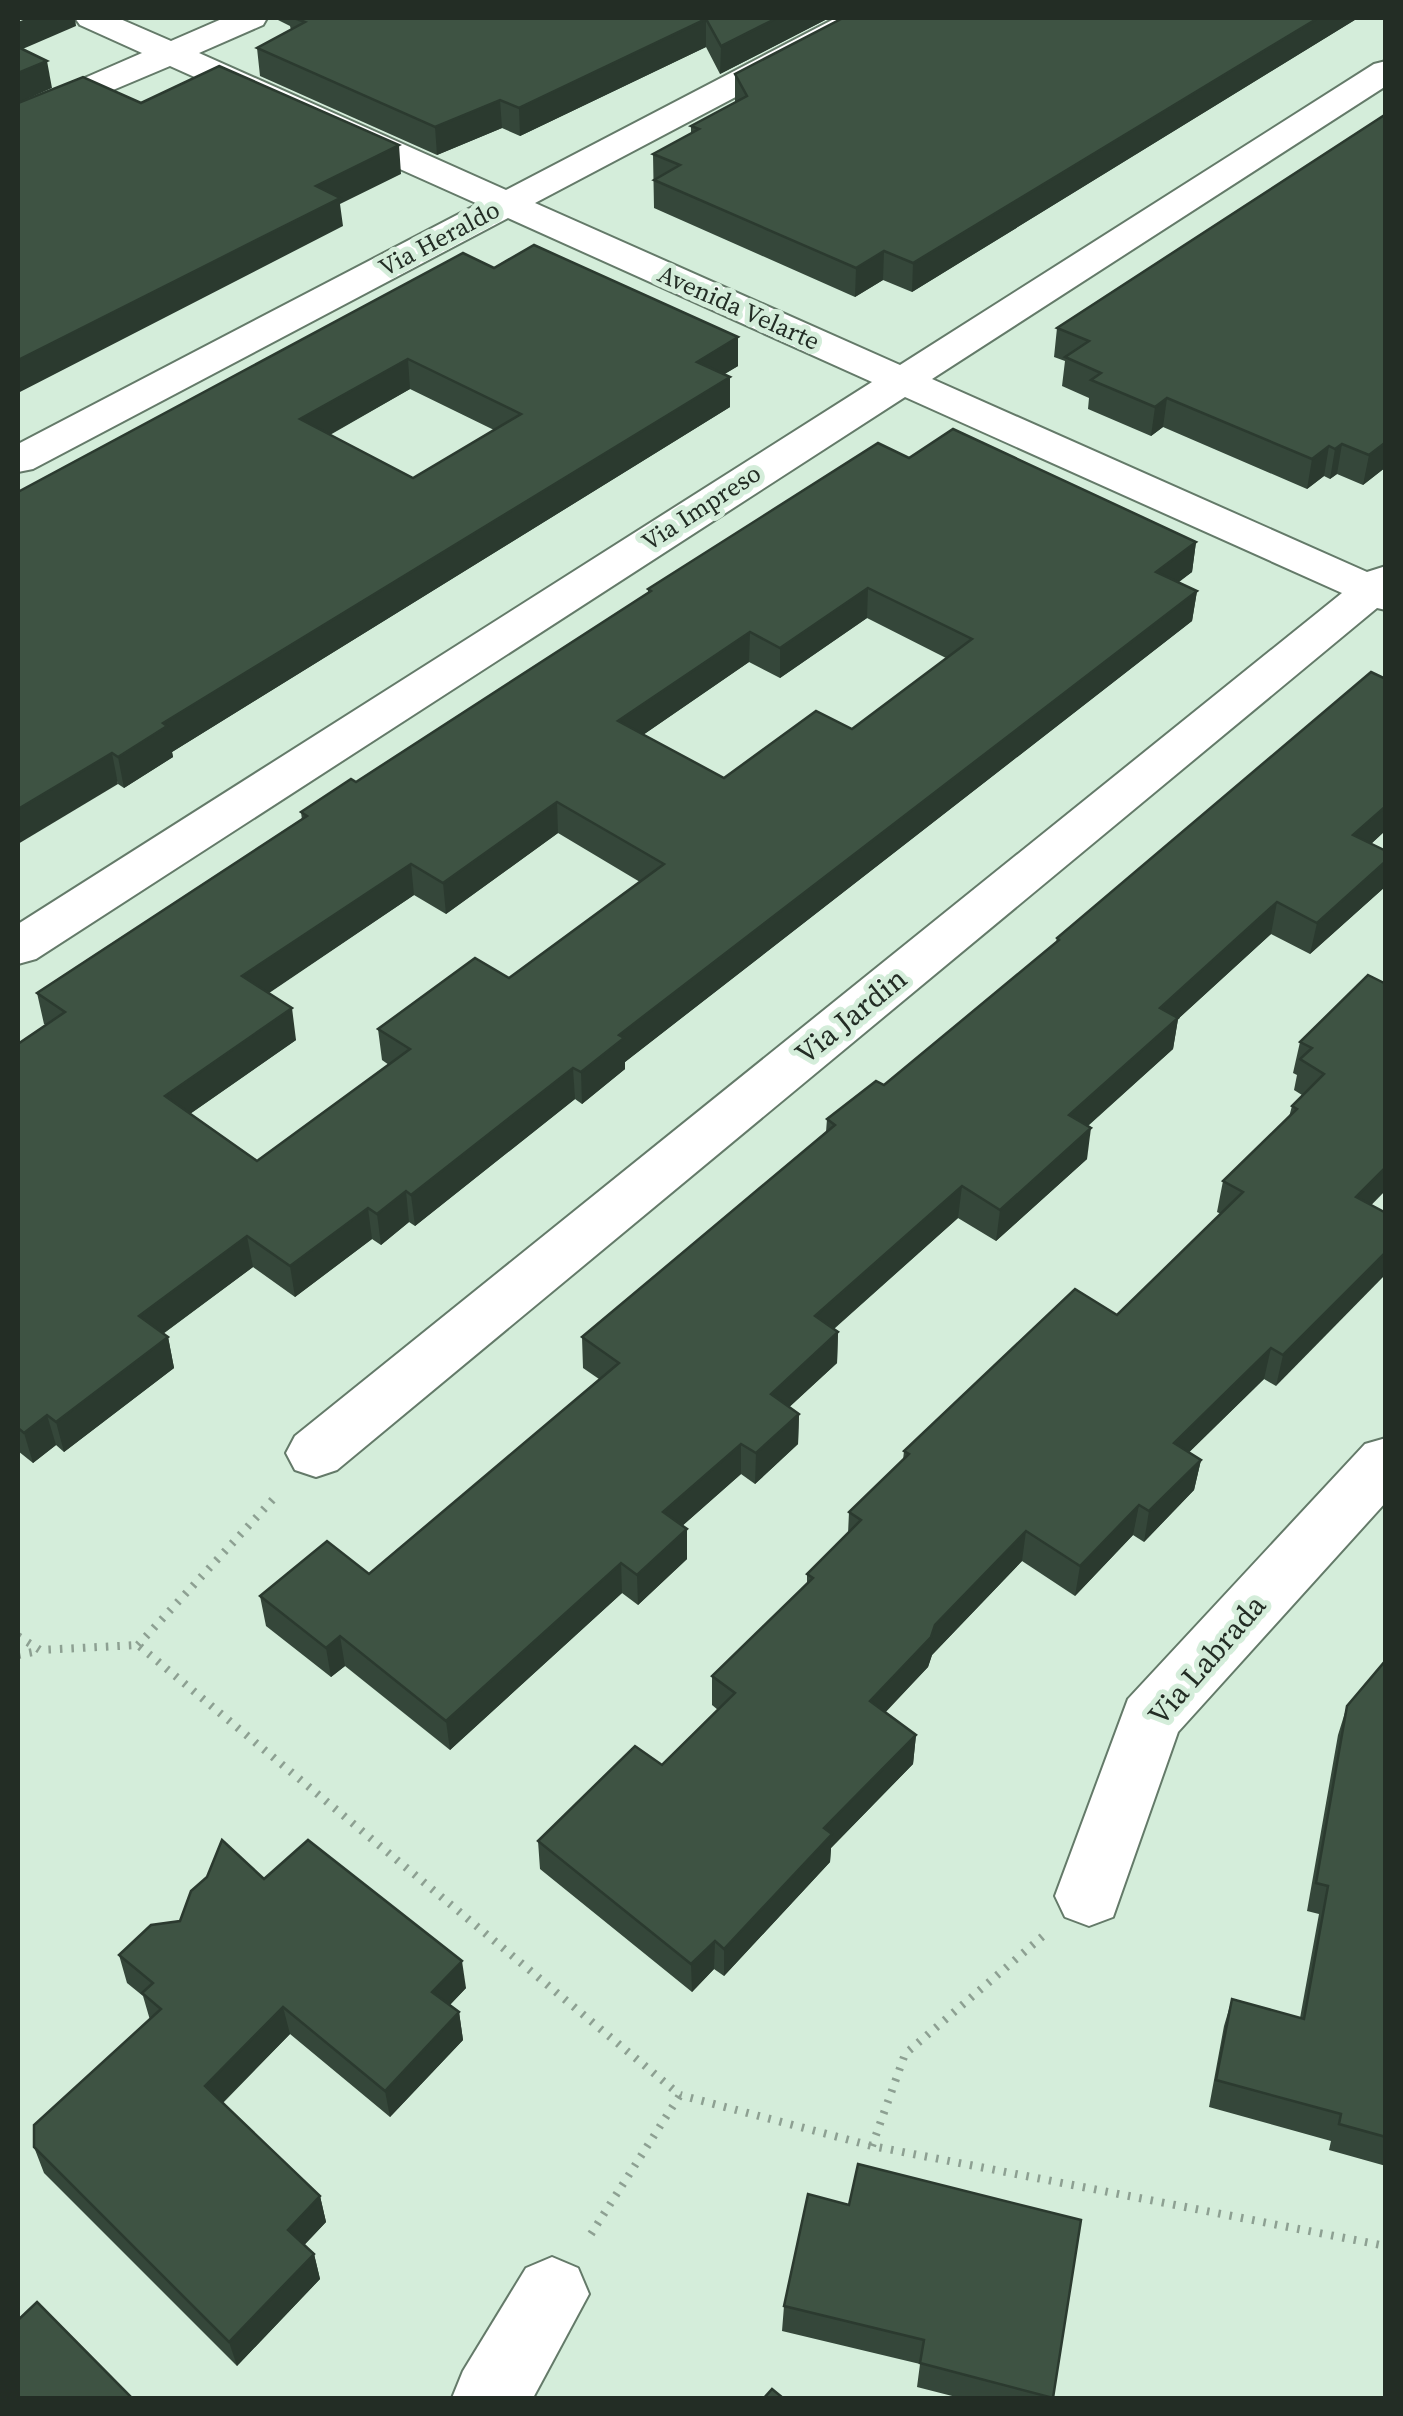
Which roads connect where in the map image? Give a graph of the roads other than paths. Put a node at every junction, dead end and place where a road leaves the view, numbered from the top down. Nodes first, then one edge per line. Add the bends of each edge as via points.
1 (92, 18) edge
2 (251, 18) edge
3 (860, 18) edge
4 (172, 53) junction
5 (1386, 71) edge
6 (18, 120) edge
7 (507, 202) junction
8 (900, 379) junction
9 (18, 460) edge
10 (1381, 589) edge
11 (18, 947) edge
12 (316, 1453) road end
13 (1386, 1461) edge
14 (1089, 1896) road end
15 (552, 2294) road end
16 (490, 2398) edge

1 - 4 street, Avenida Velarte
2 - 4 street
3 - 7 street, Via Heraldo
4 - 6 street
4 - 7 street, Avenida Velarte
5 - 8 street, Via Impreso
7 - 8 street, Avenida Velarte
7 - 9 street, Via Heraldo
8 - 10 street, Avenida Velarte
8 - 11 street, Via Impreso
10 - 12 street, Via Jardin
13 - 14 street, Via Labrada via 1151,1718
15 - 16 street

